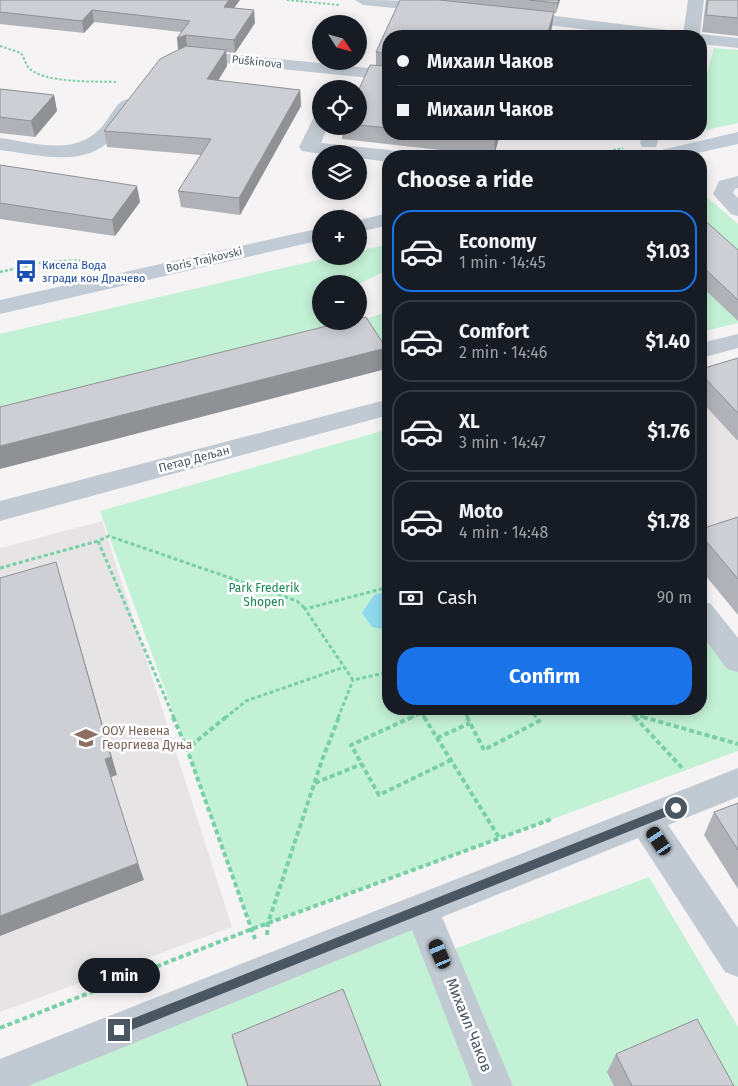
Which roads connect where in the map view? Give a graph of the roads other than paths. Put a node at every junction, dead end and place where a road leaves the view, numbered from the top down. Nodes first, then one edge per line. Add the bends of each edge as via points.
1 (363, 0) edge
2 (696, 0) edge
3 (449, 9) edge
4 (496, 14) edge
5 (623, 30) edge
6 (693, 30) edge
7 (707, 40) edge
8 (738, 43) edge
9 (173, 58) edge
10 (346, 71) junction
11 (382, 74) edge
12 (342, 80) edge
13 (143, 84) edge
14 (315, 135) edge
15 (738, 138) edge
16 (0, 144) edge
17 (653, 144) edge
18 (382, 155) edge
19 (738, 182) edge
20 (738, 210) edge
21 (382, 221) edge
22 (367, 224) edge
23 (312, 236) edge
24 (0, 307) edge
25 (738, 341) edge
26 (707, 349) edge
27 (382, 409) edge
28 (0, 511) edge
29 (707, 620) edge
30 (738, 660) edge
31 (738, 782) edge
32 (646, 821) junction
33 (422, 908) junction
34 (738, 959) edge
35 (0, 1078) edge
36 (494, 1086) edge

1 - 3 street
2 - 6 street
4 - 5 street
7 - 8 street
9 - 10 street, Puškinova via 187,55
10 - 11 street, Puškinova
10 - 12 street
13 - 16 street via 99,141 87,148 72,152
14 - 18 street via 309,147
15 - 17 street
19 - 20 street via 726,185 723,194
21 - 22 street
23 - 24 street, Boris Trajkovski
25 - 26 street
27 - 28 street, Петар Дељан
29 - 30 street
31 - 32 street
32 - 33 street
32 - 34 street
33 - 35 street
33 - 36 street, Михаил Чаков

